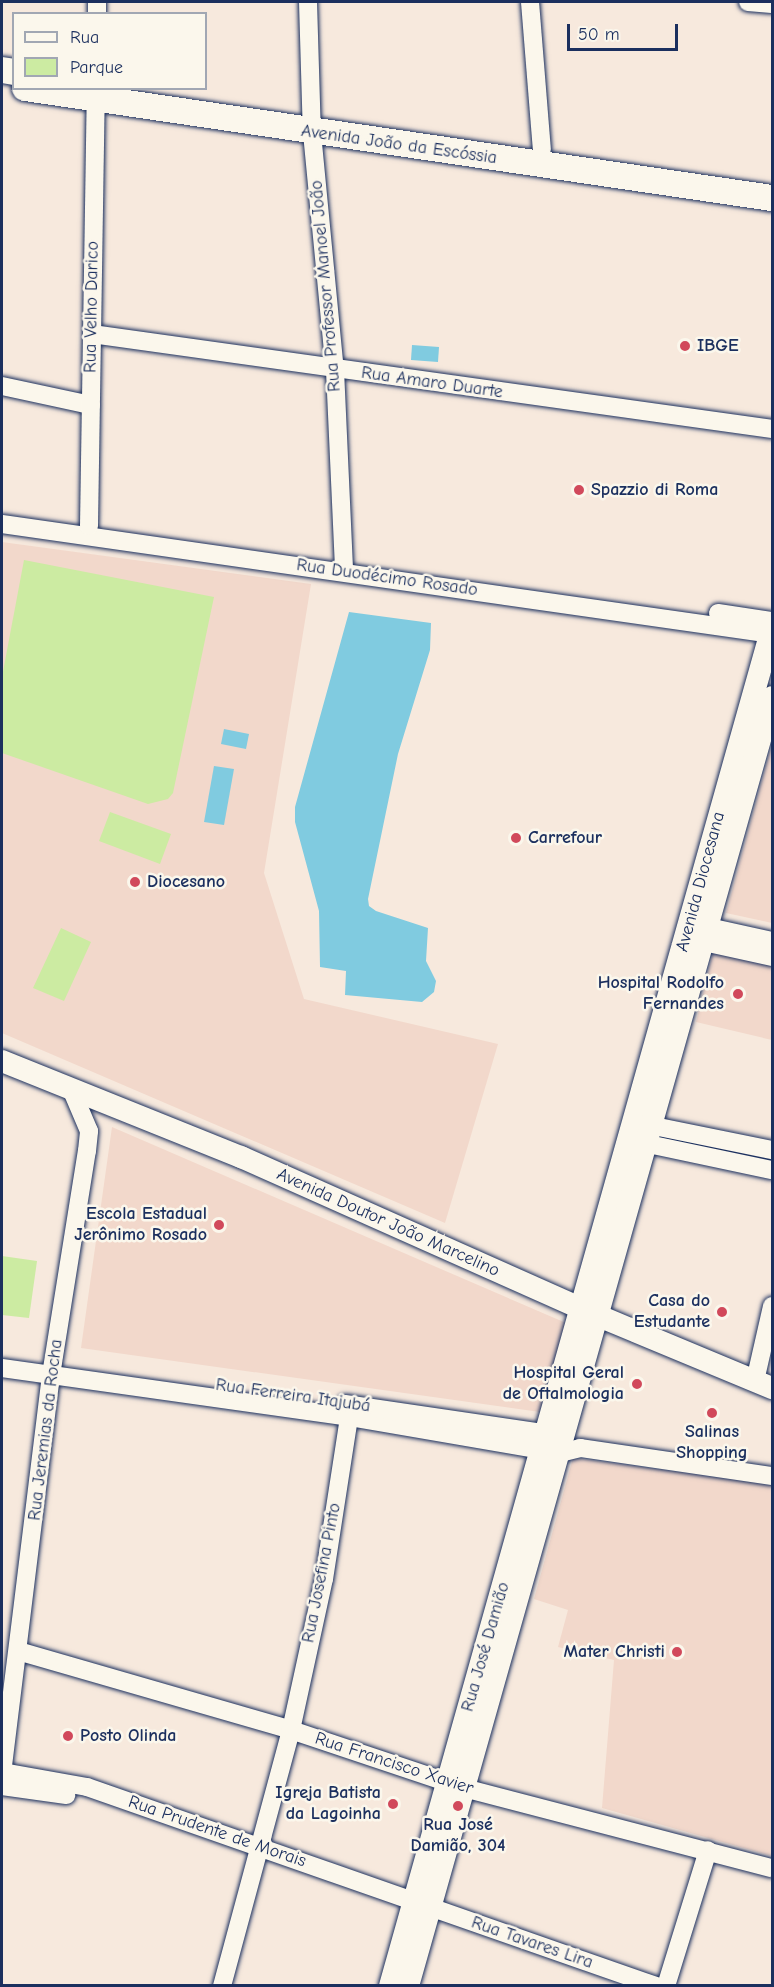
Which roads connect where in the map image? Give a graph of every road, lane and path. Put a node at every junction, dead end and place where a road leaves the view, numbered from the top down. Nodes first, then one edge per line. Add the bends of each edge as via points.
1 (308, 2) edge
2 (530, 2) edge
3 (748, 2) edge
4 (772, 4) edge
5 (49, 90) edge
6 (141, 90) edge
7 (96, 94) edge
8 (312, 125) junction
9 (542, 150) junction
10 (772, 180) edge
11 (772, 198) edge
12 (92, 334) junction
13 (335, 370) junction
14 (2, 386) edge
15 (91, 405) junction
16 (772, 429) edge
17 (2, 514) edge
18 (2, 524) edge
19 (89, 526) junction
20 (344, 566) junction
21 (772, 629) edge
22 (772, 697) edge
23 (697, 933) junction
24 (772, 941) edge
25 (772, 957) edge
26 (2, 1061) edge
27 (72, 1091) junction
28 (641, 1133) junction
29 (772, 1150) edge
30 (772, 1170) edge
31 (772, 1306) edge
32 (590, 1312) junction
33 (2, 1357) edge
34 (2, 1368) edge
35 (52, 1369) junction
36 (764, 1385) edge
37 (349, 1417) junction
38 (559, 1444) junction
39 (772, 1476) edge
40 (18, 1651) junction
41 (291, 1730) junction
42 (2, 1773) edge
43 (455, 1785) junction
44 (2, 1786) edge
45 (708, 1850) junction
46 (255, 1851) junction
47 (772, 1868) edge
48 (424, 1908) junction
49 (222, 1986) edge
50 (390, 1986) edge
51 (408, 1986) edge
52 (656, 1986) edge
53 (666, 1986) edge

1 - 8 street, Rua Professor Manoel João
2 - 9 street
3 - 4 street
5 - 7 main road, Avenida João da Escóssia
6 - 8 main road, Avenida João da Escóssia
7 - 8 main road, Avenida João da Escóssia
7 - 12 street, Rua Velho Darico
8 - 9 main road, Avenida João da Escóssia
8 - 11 main road, Avenida João da Escóssia
8 - 13 street, Rua Professor Manoel João
9 - 10 main road, Avenida João da Escóssia
12 - 13 street, Rua Amaro Duarte
12 - 15 street, Rua Velho Darico
13 - 16 street, Rua Amaro Duarte
13 - 20 street, Rua Professor Manoel João
14 - 15 street
15 - 19 street, Rua Velho Darico
17 - 19 street, Rua Duodécimo Rosado
18 - 20 street, Rua Duodécimo Rosado
19 - 20 street, Rua Duodécimo Rosado
20 - 21 street, Rua Duodécimo Rosado
21 - 23 street, Avenida Diocesana
22 - 23 street, Avenida Diocesana
23 - 24 street
23 - 25 street
23 - 28 street, Avenida Diocesana
26 - 27 street, Avenida Doutor João Marcelino
27 - 32 street, Avenida Doutor João Marcelino via 241,1157
27 - 35 street, Rua Jeremias da Rocha via 89,1131
28 - 29 street
28 - 30 street
28 - 32 street, Avenida Diocesana
31 - 36 street
32 - 36 street, Avenida Doutor João Marcelino
32 - 38 street, Rua José Damião
33 - 35 street, Rua Ferreira Itajubá
34 - 35 street, Rua Ferreira Itajubá
35 - 37 street, Rua Ferreira Itajubá
35 - 38 street, Rua Ferreira Itajubá
35 - 40 street, Rua Jeremias da Rocha
37 - 38 street, Rua Ferreira Itajubá
37 - 41 street, Rua Josefina Pinto via 324,1579
38 - 39 street, Rua Ferreira Itajubá
38 - 43 street, Rua José Damião
40 - 41 street, Rua Francisco Xavier
40 - 42 street, Rua Jeremias da Rocha
41 - 43 street, Rua Francisco Xavier
41 - 46 street, Rua Josefina Pinto
42 - 46 street, Rua Prudente de Morais via 87,1787
43 - 45 street, Rua Francisco Xavier
43 - 48 street, Rua José Damião
44 - 46 street, Rua Prudente de Morais via 83,1799
45 - 47 street, Rua Francisco Xavier
45 - 53 street
46 - 48 street, Rua Prudente de Morais
46 - 49 street, Rua Josefina Pinto
48 - 50 street, Rua José Damião
48 - 51 street, Rua José Damião
48 - 52 street, Rua Tavares Lira

